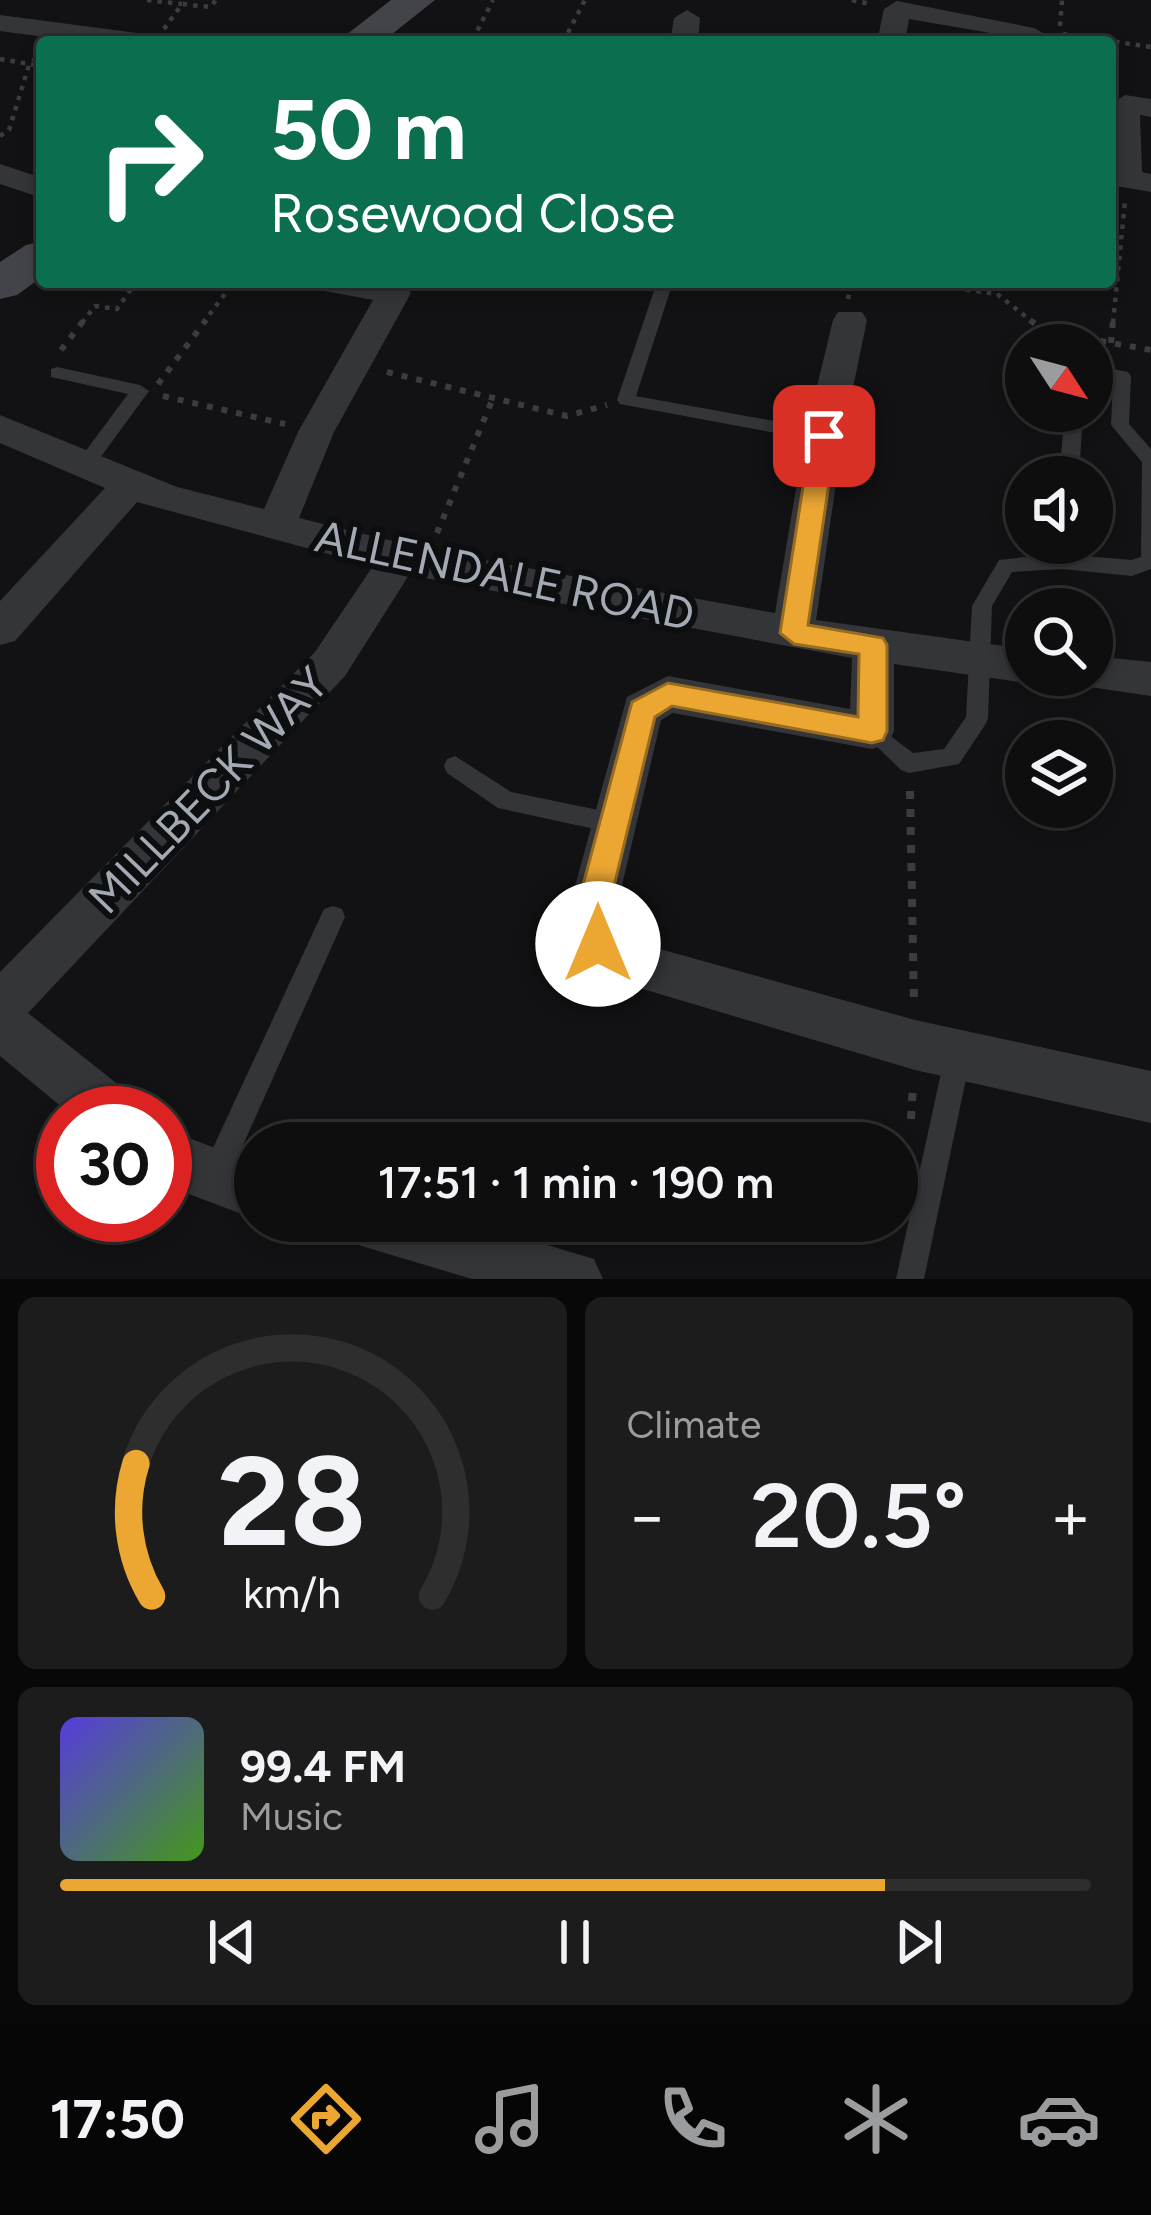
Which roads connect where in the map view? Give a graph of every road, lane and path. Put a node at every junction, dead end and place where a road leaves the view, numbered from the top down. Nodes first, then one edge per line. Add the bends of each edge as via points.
1 (147, 0) edge
2 (215, 0) edge
3 (416, 0) edge
4 (494, 0) edge
5 (585, 0) edge
6 (182, 4) junction
7 (0, 23) edge
8 (1046, 35) joint
9 (99, 36) edge
10 (158, 36) edge
11 (365, 36) edge
12 (475, 36) edge
13 (566, 36) edge
14 (892, 36) edge
15 (1055, 36) edge
16 (1116, 43) edge
17 (1151, 47) edge
18 (36, 58) edge
19 (0, 59) edge
20 (29, 65) junction
21 (36, 66) edge
22 (1151, 108) edge
23 (0, 136) edge
24 (0, 173) edge
25 (1139, 181) edge
26 (36, 187) edge
27 (36, 259) edge
28 (0, 284) edge
29 (132, 288) edge
30 (230, 288) edge
31 (363, 288) edge
32 (663, 288) edge
33 (956, 288) edge
34 (997, 288) edge
35 (997, 294) junction
36 (850, 320) dead end
37 (1034, 324) edge
38 (1113, 331) edge
39 (1113, 343) edge
40 (1151, 350) edge
41 (354, 364) junction
42 (57, 374) joint
43 (1113, 374) edge
44 (140, 391) junction
45 (493, 398) junction
46 (626, 400) junction
47 (0, 428) edge
48 (316, 431) junction
49 (824, 436) junction
50 (85, 464) junction
51 (131, 484) junction
52 (276, 527) junction
53 (412, 561) junction
54 (1010, 564) edge
55 (1113, 564) edge
56 (0, 629) edge
57 (794, 633) junction
58 (873, 645) junction
59 (980, 662) junction
60 (1005, 664) edge
61 (1113, 675) edge
62 (1151, 680) edge
63 (872, 731) junction
64 (455, 766) dead end
65 (614, 823) junction
66 (333, 917) dead end
67 (0, 1007) edge
68 (0, 1023) edge
69 (958, 1054) junction
70 (78, 1086) edge
71 (1151, 1097) edge
72 (211, 1175) edge
73 (441, 1242) edge
74 (574, 1279) edge
75 (910, 1279) edge

1 - 6 path
2 - 6 path via 210,7
3 - 11 street
4 - 12 path
5 - 13 path
6 - 10 path
7 - 9 street
8 - 14 street via 897,9
8 - 15 path
16 - 17 path
18 - 20 path
19 - 20 path
20 - 21 path
20 - 23 path via 9,130
22 - 25 street via 1125,104
24 - 26 street
25 - 38 path
27 - 28 street
29 - 42 path via 117,309 95,306 46,369
30 - 44 path via 165,382
31 - 41 street via 394,293
32 - 46 lane
33 - 35 path
34 - 35 path
35 - 37 path
36 - 49 street
39 - 40 path
41 - 45 path
41 - 48 street
42 - 44 lane
43 - 55 lane via 1122,376 1120,425 1150,461 1150,560 1132,568
44 - 48 path
44 - 50 lane
45 - 46 path via 567,416
45 - 53 path
46 - 49 lane
47 - 50 street, ALLENDALE ROAD
48 - 52 street
49 - 57 street
50 - 51 street, ALLENDALE ROAD
51 - 52 street, ALLENDALE ROAD
51 - 56 street
52 - 53 street, ALLENDALE ROAD
53 - 57 street, ALLENDALE ROAD
53 - 67 street, MILLBECK WAY via 330,664
54 - 59 lane via 982,606
57 - 58 street, ALLENDALE ROAD
58 - 59 street, ALLENDALE ROAD
58 - 63 street
59 - 60 street, ALLENDALE ROAD
59 - 63 lane via 977,719 951,757 909,763
61 - 62 street
63 - 65 street via 668,694 642,710
64 - 65 lane via 506,801
65 - 69 street via 591,915 598,944 617,960
66 - 72 lane
68 - 70 street
69 - 71 street
69 - 75 lane
73 - 74 street

